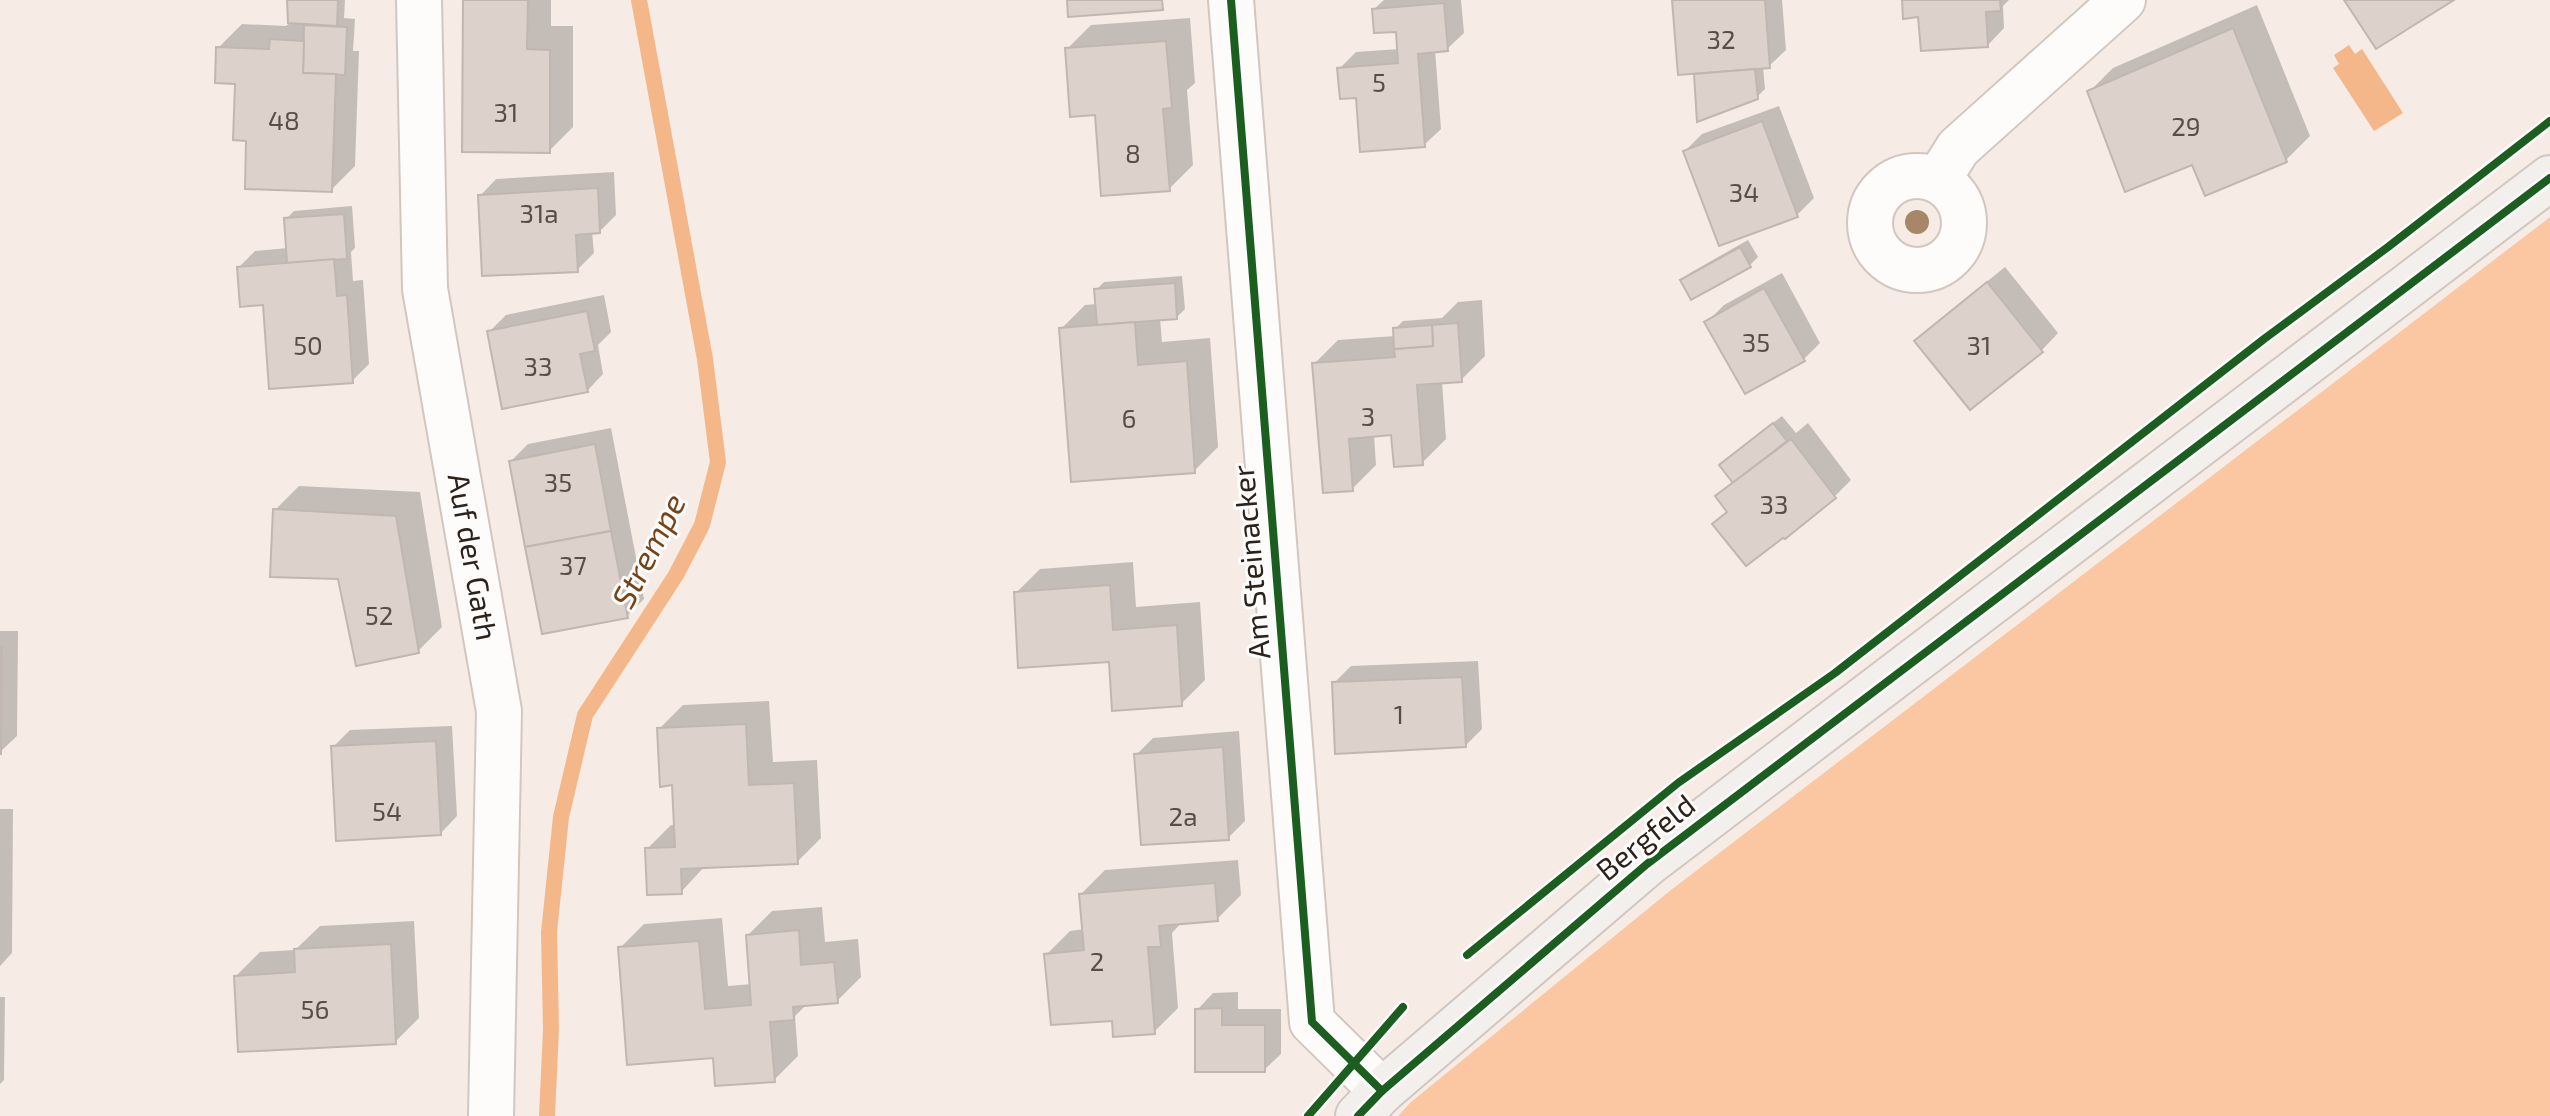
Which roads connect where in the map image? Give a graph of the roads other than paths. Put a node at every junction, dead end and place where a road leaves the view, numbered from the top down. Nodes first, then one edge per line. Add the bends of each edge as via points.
1 (419, 0) edge
2 (1231, 0) edge
3 (2123, 0) edge
4 (2550, 178) edge
5 (1938, 180) dead end
6 (1370, 1103) edge
7 (491, 1116) edge

1 - 7 street, Auf der Gath via 425,289 499,711
2 - 6 street, Am Steinacker via 1312,1022
3 - 5 street via 1958,148
4 - 6 street, Bergfeld via 1647,864

